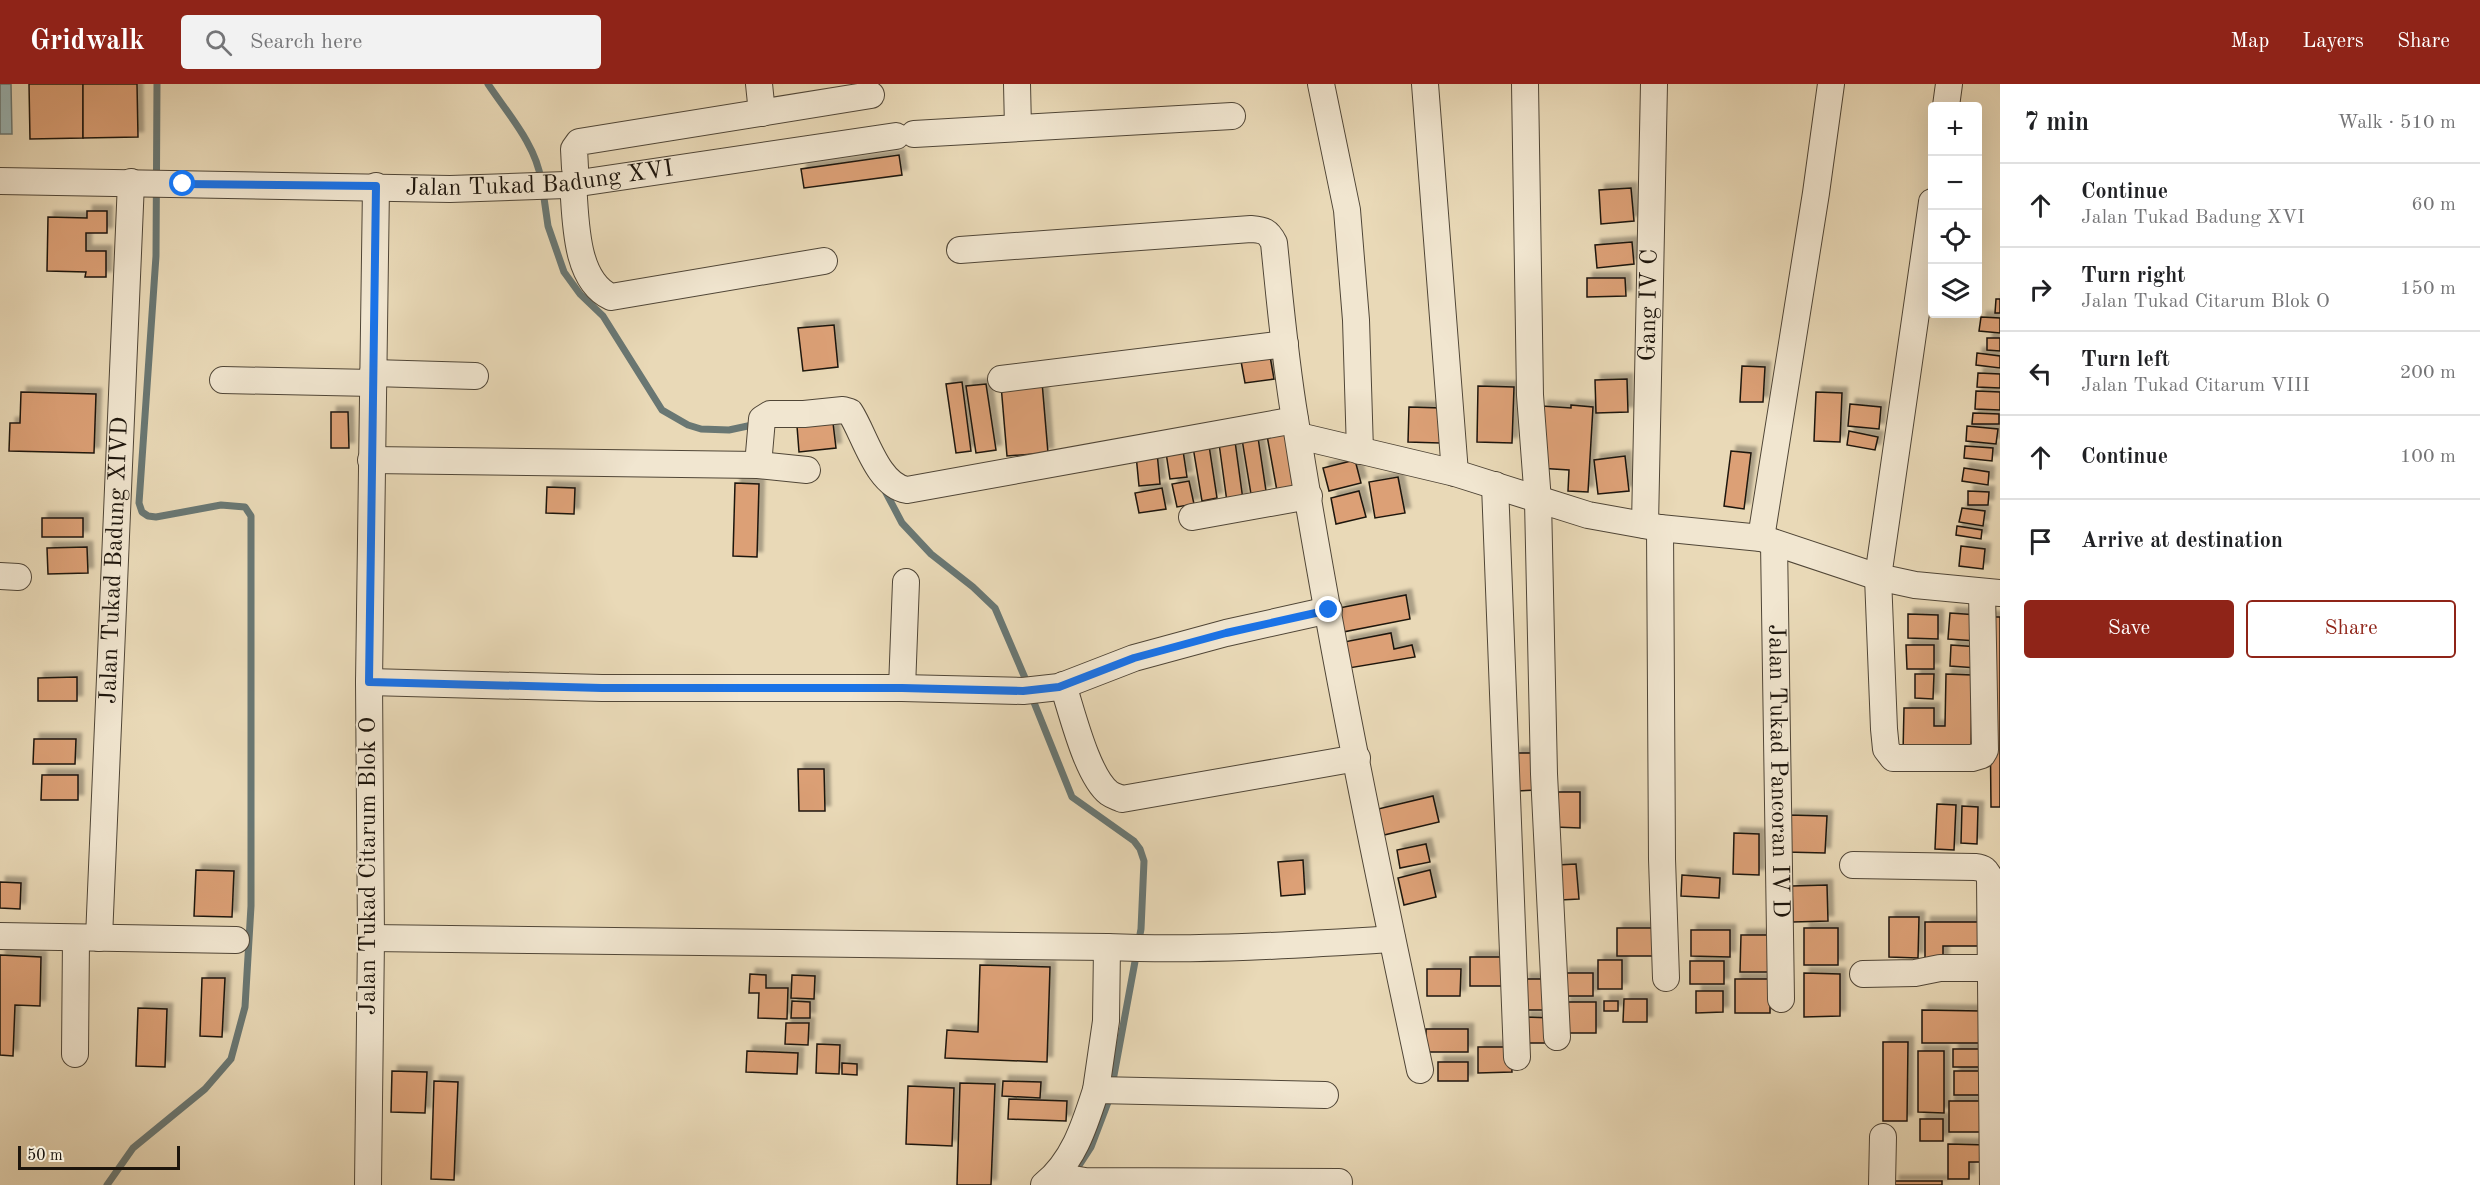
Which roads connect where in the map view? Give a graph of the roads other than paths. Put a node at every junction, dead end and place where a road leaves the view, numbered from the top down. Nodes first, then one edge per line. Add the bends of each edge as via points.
1 (759, 84) edge
2 (1017, 84) edge
3 (1321, 84) edge
4 (1425, 84) edge
5 (1525, 84) edge
6 (1654, 84) edge
7 (1831, 84) edge
8 (1949, 84) edge
9 (871, 95) dead end
10 (1947, 102) edge
11 (762, 113) junction
12 (1232, 116) dead end
13 (1018, 128) junction
14 (571, 179) junction
15 (0, 181) edge
16 (138, 183) junction
17 (376, 186) junction
18 (1931, 210) edge
19 (960, 250) dead end
20 (825, 261) dead end
21 (1285, 344) junction
22 (475, 376) dead end
23 (373, 378) junction
24 (1001, 379) dead end
25 (223, 380) dead end
26 (1297, 428) junction
27 (1360, 451) junction
28 (759, 455) junction
29 (371, 460) junction
30 (807, 470) dead end
31 (1455, 473) junction
32 (1495, 485) junction
33 (1309, 496) junction
34 (1538, 501) junction
35 (1192, 517) dead end
36 (1653, 527) junction
37 (1767, 541) junction
38 (1878, 577) junction
39 (906, 582) dead end
40 (1991, 593) edge
41 (1329, 610) junction
42 (369, 682) junction
43 (1061, 686) junction
44 (902, 688) junction
45 (1357, 758) junction
46 (1854, 865) dead end
47 (0, 936) edge
48 (87, 938) junction
49 (371, 938) junction
50 (1392, 939) junction
51 (236, 940) dead end
52 (1114, 947) junction
53 (1991, 968) junction
54 (1863, 974) dead end
55 (1666, 978) dead end
56 (1781, 999) dead end
57 (1557, 1037) dead end
58 (75, 1054) dead end
59 (1517, 1057) dead end
60 (1420, 1070) dead end
61 (1099, 1090) junction
62 (1325, 1095) dead end
63 (1883, 1137) dead end
64 (1052, 1180) edge
65 (1339, 1182) dead end
66 (368, 1185) edge
67 (1882, 1185) edge
68 (1993, 1185) edge

1 - 11 street
2 - 13 street
3 - 27 street via 1347,210 1356,320
4 - 31 street
5 - 34 street via 1530,394
6 - 36 street, Gang IV C
7 - 37 street, Jalan Tukad Pancoran IV D
8 - 10 street
9 - 11 street
11 - 14 street via 579,142 574,149
12 - 13 street, Jalan Tukad Badung XVI
13 - 14 street, Jalan Tukad Badung XVI via 905,135
14 - 17 street, Jalan Tukad Badung XVI via 450,189
14 - 20 street via 579,247 592,279 611,297
15 - 16 street, Jalan Tukad Badung XVI
16 - 17 street, Jalan Tukad Badung XVI
16 - 48 street, Jalan Tukad Badung XIVD
17 - 23 street, Jalan Tukad Citarum Blok O
18 - 38 street
19 - 21 street via 1264,230 1274,243
21 - 24 street
21 - 26 street
22 - 23 street
23 - 25 street
23 - 29 street, Jalan Tukad Citarum Blok O
26 - 27 street
26 - 28 street via 907,490 894,486 878,467 850,412 843,410 770,414 762,419
26 - 33 street
27 - 31 street
28 - 29 street
28 - 30 street
29 - 42 street, Jalan Tukad Citarum Blok O
31 - 32 street
32 - 34 street
32 - 59 street
33 - 35 street
33 - 41 street
34 - 36 street
34 - 57 street via 1544,774
36 - 37 street
36 - 55 street, Gang IV C
37 - 38 street
37 - 56 street, Jalan Tukad Pancoran IV D
38 - 40 street
38 - 40 street via 1884,729 1886,749 1893,758 1972,758 1985,750
39 - 44 street
41 - 43 street via 1134,658
41 - 45 street
42 - 44 street via 602,688
42 - 49 street, Jalan Tukad Citarum Blok O
43 - 44 street via 1023,691
43 - 45 street via 1097,778 1109,793 1122,799
45 - 50 street
46 - 53 street via 1984,868 1990,878
47 - 48 street
48 - 51 street
48 - 58 street, Jalan Tukad Badung XIVD
49 - 52 street
49 - 66 street, Jalan Tukad Citarum Blok O
50 - 52 street via 1269,947
50 - 60 street
52 - 61 street
53 - 54 street
53 - 68 street
61 - 62 street
61 - 64 street via 1076,1145
63 - 67 street
64 - 65 street

